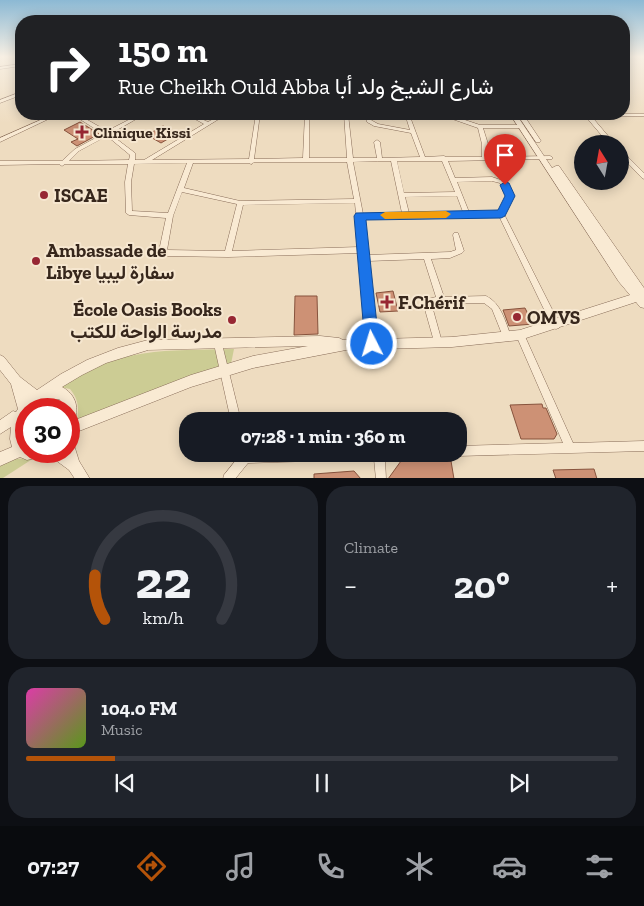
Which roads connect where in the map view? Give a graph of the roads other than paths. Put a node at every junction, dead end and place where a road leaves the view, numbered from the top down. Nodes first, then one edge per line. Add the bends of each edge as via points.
1 (15, 96) edge
2 (0, 102) edge
3 (630, 115) edge
4 (644, 115) edge
5 (44, 120) edge
6 (84, 120) edge
7 (131, 120) edge
8 (200, 120) edge
9 (215, 120) edge
10 (257, 120) edge
11 (307, 120) edge
12 (347, 120) edge
13 (370, 120) edge
14 (409, 120) edge
15 (460, 120) edge
16 (517, 120) edge
17 (524, 120) edge
18 (590, 120) edge
19 (208, 124) junction
20 (521, 126) junction
21 (480, 127) junction
22 (413, 132) junction
23 (106, 133) junction
24 (604, 135) edge
25 (0, 140) edge
26 (376, 142) dead end
27 (444, 158) junction
28 (485, 158) junction
29 (546, 158) junction
30 (423, 159) junction
31 (380, 160) junction
32 (394, 160) junction
33 (306, 161) junction
34 (350, 161) junction
35 (629, 161) edge
36 (144, 162) junction
37 (251, 162) junction
38 (0, 163) edge
39 (132, 163) junction
40 (190, 163) junction
41 (62, 164) junction
42 (644, 177) edge
43 (453, 180) junction
44 (180, 189) junction
45 (459, 194) junction
46 (402, 195) junction
47 (358, 201) junction
48 (240, 203) junction
49 (468, 214) junction
50 (501, 214) junction
51 (406, 215) junction
52 (170, 216) junction
53 (360, 216) junction
54 (456, 235) dead end
55 (228, 254) junction
56 (364, 254) junction
57 (427, 256) junction
58 (642, 297) edge
59 (441, 300) junction
60 (556, 325) junction
61 (520, 335) junction
62 (507, 336) junction
63 (438, 342) junction
64 (218, 344) junction
65 (372, 344) junction
66 (346, 345) junction
67 (0, 361) edge
68 (224, 370) junction
69 (16, 381) junction
70 (38, 396) junction
71 (18, 398) edge
72 (35, 398) edge
73 (66, 398) edge
74 (234, 412) edge
75 (15, 415) edge
76 (15, 418) edge
77 (80, 425) edge
78 (0, 428) edge
79 (644, 446) edge
80 (570, 448) junction
81 (15, 452) edge
82 (15, 452) edge
83 (467, 452) edge
84 (0, 459) edge
85 (240, 462) edge
86 (379, 462) edge
87 (71, 463) edge
88 (74, 465) joint
89 (83, 478) edge
90 (228, 478) edge
91 (381, 478) edge

1 - 2 street
3 - 4 street
5 - 25 street
6 - 23 street
7 - 23 street
8 - 19 street
9 - 19 street
10 - 37 street
11 - 33 street
12 - 34 street
13 - 22 street via 372,124
14 - 22 street
15 - 21 street
16 - 20 street
17 - 29 street
18 - 24 street
19 - 36 street
20 - 21 street
20 - 29 street
21 - 28 street
22 - 30 street
23 - 39 street via 133,154
23 - 41 street via 77,150
26 - 31 street
27 - 28 street
27 - 30 street
27 - 43 street
28 - 29 street
29 - 58 street via 622,279
30 - 32 street
31 - 32 street
31 - 34 street
32 - 46 street
33 - 34 street
33 - 37 street
34 - 47 street
35 - 42 street
36 - 39 street
36 - 40 street
37 - 40 street
38 - 41 street
39 - 41 street
39 - 52 street via 128,182 129,212
40 - 44 street
43 - 45 street
43 - 50 street via 492,179 502,182 510,196
44 - 48 street
44 - 52 street
45 - 46 street
45 - 49 street
46 - 51 street
47 - 48 street
47 - 53 street
48 - 55 street
49 - 50 street
49 - 51 street
50 - 60 street
51 - 53 street
52 - 55 street via 164,252
53 - 56 street
54 - 57 street via 460,251
55 - 56 street
56 - 57 street
56 - 65 street
57 - 59 street
58 - 60 street
59 - 62 street via 486,299 495,307
59 - 63 street via 431,301 428,306
60 - 61 street
61 - 62 street
61 - 80 street
62 - 63 street
63 - 65 street
64 - 66 street via 320,341
64 - 68 street
64 - 70 street via 148,345 113,354 79,369
65 - 66 street
66 - 68 street
67 - 69 street
68 - 74 street
68 - 77 street
69 - 70 street
69 - 71 street
70 - 72 street
70 - 73 street via 56,392
75 - 78 street
76 - 81 street via 9,428 8,440
79 - 80 street
80 - 83 street
82 - 84 street
85 - 90 street
86 - 91 street
87 - 88 street
88 - 89 street

